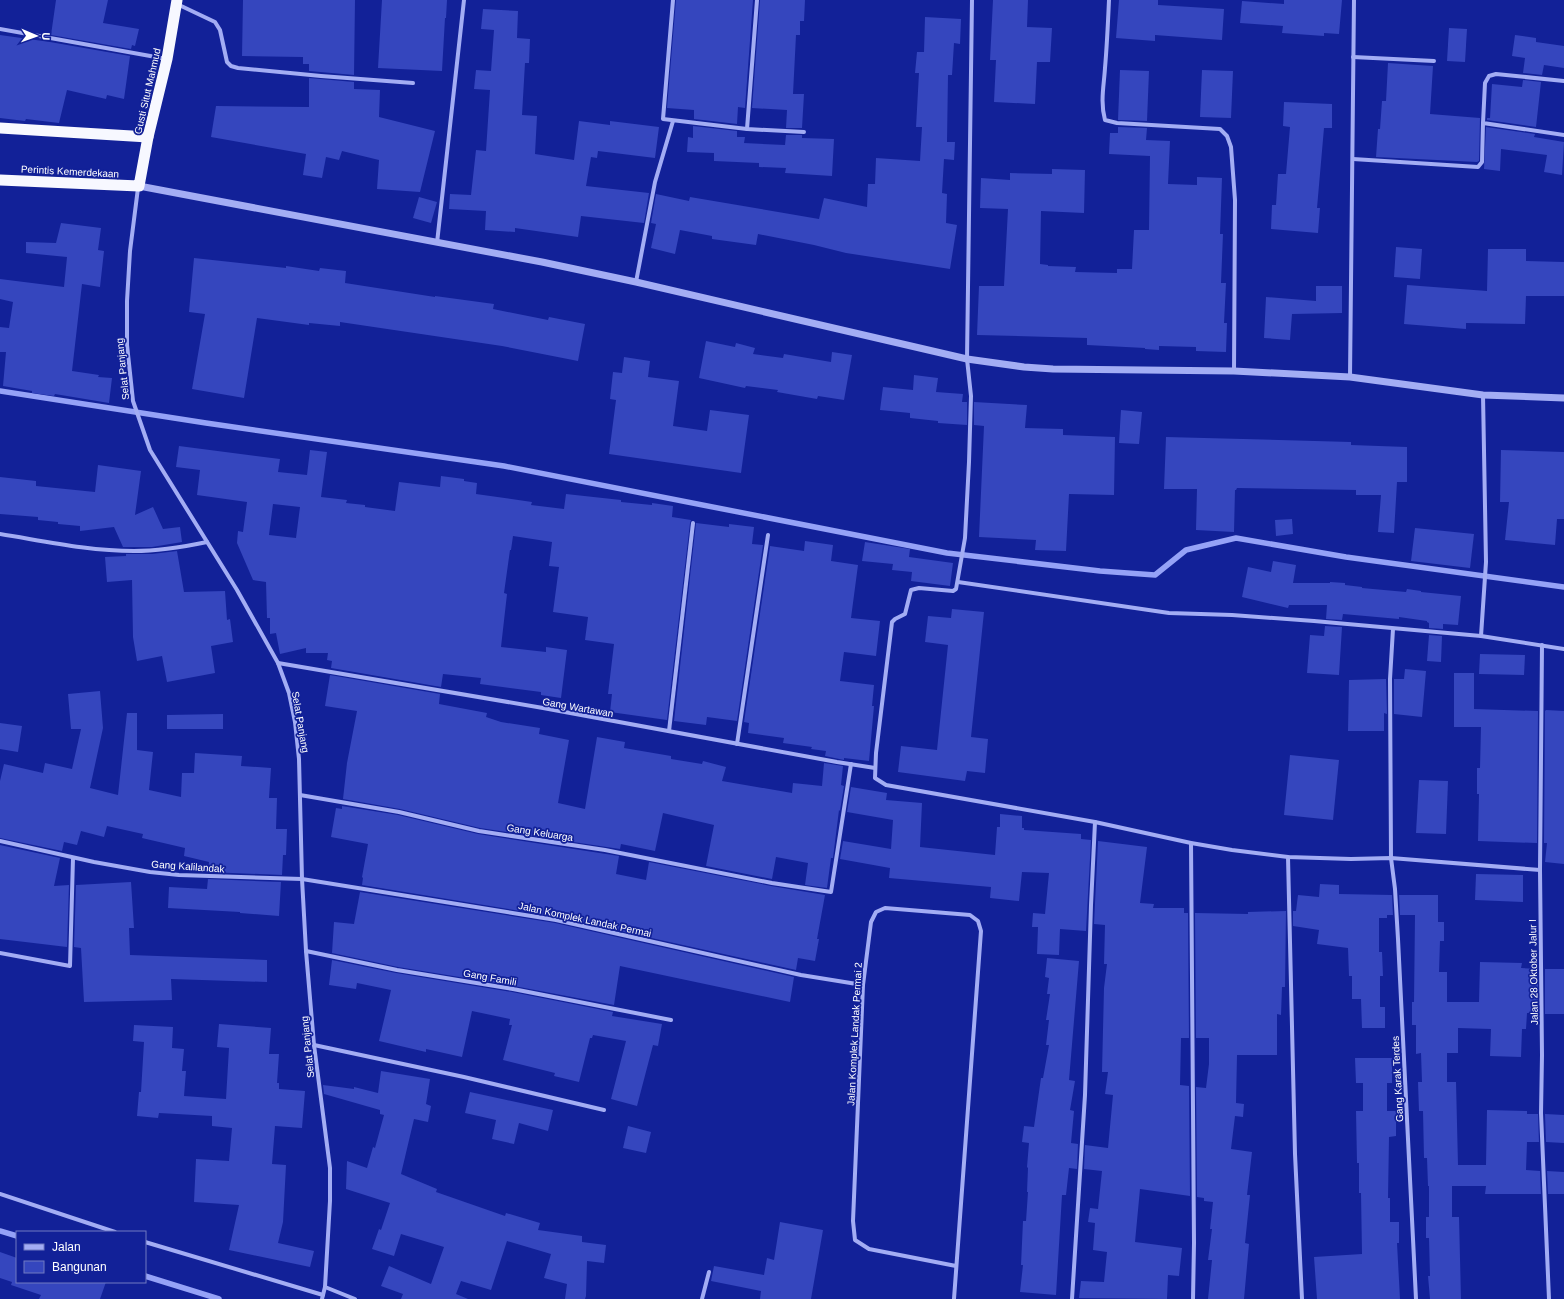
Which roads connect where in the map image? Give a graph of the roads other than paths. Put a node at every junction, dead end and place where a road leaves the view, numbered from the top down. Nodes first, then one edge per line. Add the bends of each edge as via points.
1 (464, 0) edge
2 (673, 0) edge
3 (757, 0) edge
4 (972, 0) edge
5 (1109, 0) edge
6 (1354, 0) edge
7 (177, 2) edge
8 (0, 29) edge
9 (1353, 57) junction
10 (167, 59) junction
11 (1434, 61) dead end
12 (1564, 81) edge
13 (413, 83) dead end
14 (673, 121) junction
15 (1483, 123) junction
16 (0, 128) edge
17 (747, 129) junction
18 (804, 132) dead end
19 (1564, 136) edge
20 (148, 137) junction
21 (1353, 159) junction
22 (0, 180) edge
23 (138, 186) junction
24 (437, 243) junction
25 (636, 282) junction
26 (967, 359) junction
27 (1234, 371) junction
28 (1350, 377) junction
29 (1483, 395) junction
30 (1564, 398) edge
31 (693, 523) dead end
32 (0, 534) edge
33 (768, 535) dead end
34 (207, 542) junction
35 (958, 582) junction
36 (1393, 628) junction
37 (1481, 636) junction
38 (1542, 645) junction
39 (1564, 649) edge
40 (278, 663) junction
41 (669, 731) junction
42 (737, 744) junction
43 (851, 764) junction
44 (875, 768) junction
45 (300, 795) junction
46 (1095, 822) junction
47 (0, 841) edge
48 (1191, 844) junction
49 (1288, 857) junction
50 (73, 858) junction
51 (1391, 858) junction
52 (1540, 870) junction
53 (302, 879) junction
54 (306, 952) junction
55 (0, 953) edge
56 (863, 985) junction
57 (670, 1020) dead end
58 (314, 1045) junction
59 (604, 1110) dead end
60 (0, 1194) edge
61 (112, 1231) edge
62 (146, 1242) edge
63 (956, 1266) junction
64 (708, 1272) dead end
65 (325, 1287) junction
66 (322, 1297) edge
67 (354, 1299) edge
68 (702, 1299) edge
69 (954, 1299) edge
70 (1072, 1299) edge
71 (1193, 1299) edge
72 (1302, 1299) edge
73 (1416, 1299) edge
74 (1549, 1299) edge

1 - 24 street
2 - 14 street via 663,119
3 - 17 street
4 - 26 street
5 - 27 street via 1102,99 1106,120 1117,123 1220,129 1227,136 1231,147 1235,200
6 - 9 street
7 - 10 highway, Gusti Situt Mahmud
7 - 13 street via 215,22 220,30 227,62 231,66
8 - 10 street
9 - 11 street
9 - 21 street
10 - 20 highway, Gusti Situt Mahmud
12 - 15 street via 1496,74 1489,76 1485,83
14 - 17 street
14 - 25 street via 655,182
15 - 19 street
15 - 21 street via 1482,162 1478,167
16 - 20 highway
17 - 18 street
20 - 23 highway, Gusti Situt Mahmud
21 - 28 street
22 - 23 highway, Perintis Kemerdekaan
23 - 24 street
23 - 34 street, Selat Panjang via 127,301 127,345 133,402 150,450
24 - 25 street
25 - 26 street
26 - 27 street via 1053,369
26 - 35 street via 971,396 964,538
27 - 28 street
28 - 29 street
29 - 30 street
29 - 37 street via 1486,562
31 - 41 street
32 - 34 street via 134,551 176,548
33 - 42 street
34 - 40 street, Selat Panjang
35 - 36 street via 1169,613 1247,616
35 - 44 street via 953,591 919,588 911,590 905,614 892,622
36 - 37 street
36 - 51 street, Gang Karak Terdes via 1390,679
37 - 38 street
38 - 39 street
38 - 52 street, Jalan 28 Oktober Jalur I
40 - 41 street, Gang Wartawan
40 - 45 street, Selat Panjang via 289,692 295,722
41 - 42 street, Gang Wartawan
42 - 43 street, Gang Wartawan
43 - 44 street, Gang Wartawan
43 - 45 street, Gang Keluarga via 831,892 605,850 479,831 399,812
44 - 46 street via 875,778 886,785
45 - 53 street, Selat Panjang
46 - 48 street
46 - 70 street via 1085,1095
47 - 50 street, Gang Kalilandak
48 - 49 street
48 - 71 street
49 - 51 street
49 - 72 street via 1295,1154
50 - 53 street, Gang Kalilandak via 179,875
50 - 55 street via 70,966
51 - 52 street
51 - 73 street, Gang Karak Terdes via 1398,931
52 - 74 street, Jalan 28 Oktober Jalur I via 1541,1113
53 - 54 street, Selat Panjang
53 - 56 street, Jalan Komplek Landak Permai via 556,920 800,975
54 - 57 street, Gang Famili
54 - 58 street, Selat Panjang
56 - 63 street, Jalan Komplek Landak Permai 2 via 853,1221 855,1240 869,1249
56 - 63 street, Jalan Komplek Landak Permai 2 via 871,922 876,912 884,908 970,915 978,921 982,931
58 - 59 street
58 - 65 street, Selat Panjang via 330,1168
60 - 61 street
62 - 66 street
63 - 69 street, Jalan Komplek Landak Permai 2
64 - 68 street
65 - 66 street, Selat Panjang
65 - 67 street

